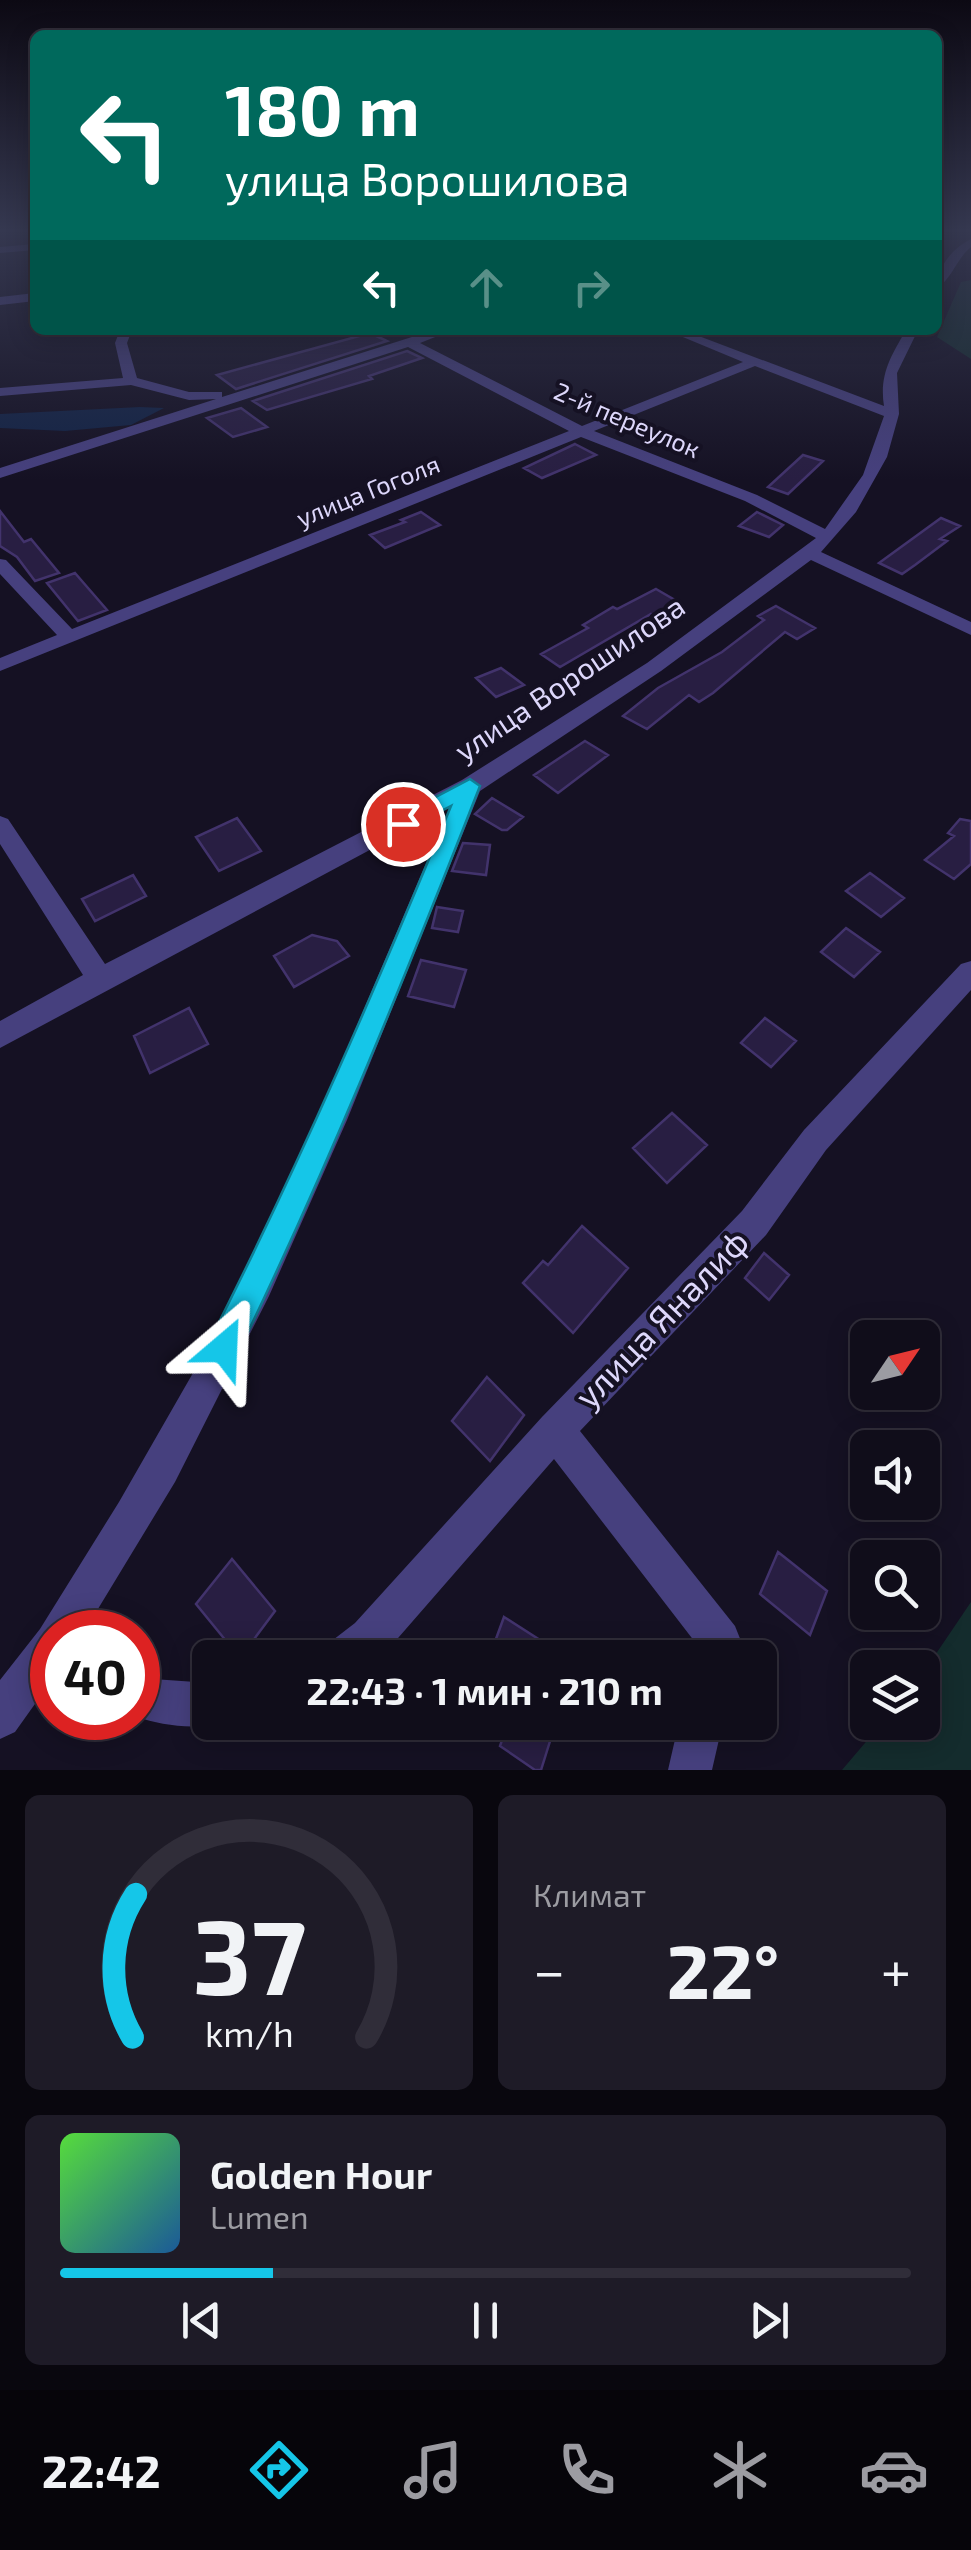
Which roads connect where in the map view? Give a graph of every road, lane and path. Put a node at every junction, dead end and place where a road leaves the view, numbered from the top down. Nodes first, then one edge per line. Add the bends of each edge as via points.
1 (124, 335) edge
2 (432, 335) edge
3 (685, 335) edge
4 (909, 335) edge
5 (410, 342) junction
6 (754, 362) junction
7 (131, 380) junction
8 (0, 392) edge
9 (249, 394) junction
10 (892, 414) junction
11 (580, 432) junction
12 (0, 473) edge
13 (828, 537) junction
14 (810, 552) junction
15 (0, 564) edge
16 (971, 629) edge
17 (69, 637) junction
18 (0, 664) edge
19 (470, 786) junction
20 (0, 825) edge
21 (971, 972) edge
22 (100, 978) junction
23 (0, 1035) edge
24 (555, 1430) junction
25 (75, 1610) edge
26 (367, 1640) edge
27 (719, 1640) edge
28 (30, 1677) edge
29 (160, 1701) edge
30 (192, 1704) edge
31 (0, 1717) edge
32 (697, 1740) edge
33 (690, 1770) edge

1 - 7 street
2 - 5 street
3 - 6 street
4 - 10 street, улица Ворошилова via 888,385
5 - 9 street
5 - 11 street, 2-й переулок
6 - 10 street
6 - 11 street, улица Гоголя
7 - 8 street
7 - 9 street via 189,396
9 - 12 street
10 - 13 street, улица Ворошилова via 866,486
11 - 13 street, 2-й переулок via 751,498
11 - 17 street, улица Гоголя
13 - 14 street, улица Ворошилова
14 - 16 street
14 - 19 street, улица Ворошилова via 654,667
15 - 17 street
17 - 18 street, улица Гоголя
19 - 22 street, улица Ворошилова
19 - 25 street via 288,1217 175,1445
20 - 22 street
21 - 24 street, улица Яналиф via 815,1140 754,1224
22 - 23 street, улица Ворошилова
24 - 26 street, улица Яналиф
24 - 27 street
28 - 31 street
29 - 30 street
32 - 33 street

